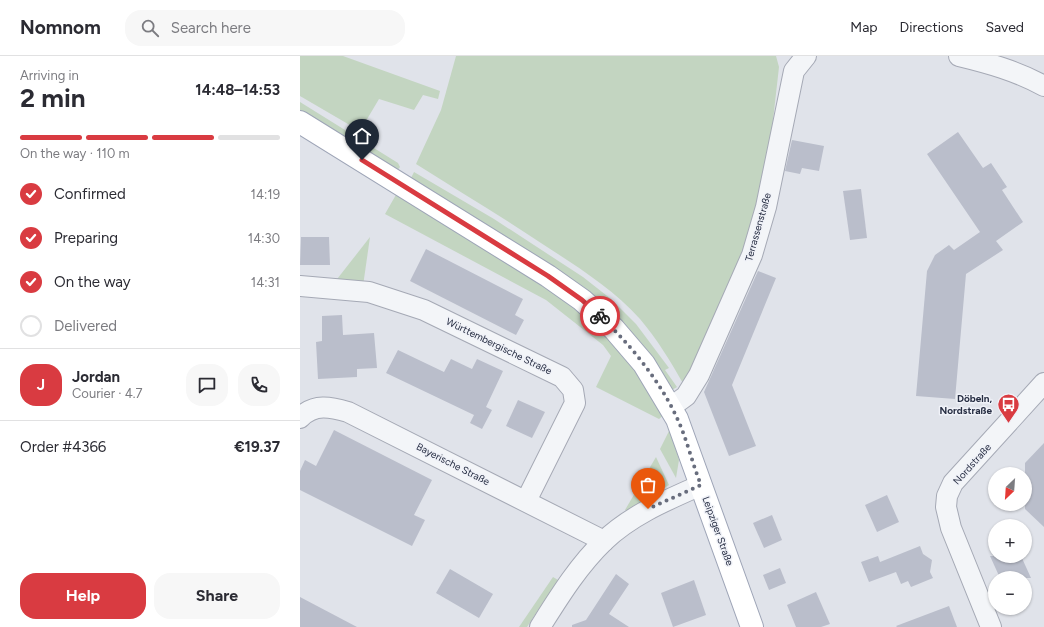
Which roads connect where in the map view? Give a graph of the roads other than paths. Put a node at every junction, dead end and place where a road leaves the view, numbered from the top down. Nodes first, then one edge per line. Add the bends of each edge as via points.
1 (806, 56) edge
2 (959, 56) edge
3 (1044, 86) edge
4 (300, 122) edge
5 (300, 286) edge
6 (1044, 383) edge
7 (670, 407) junction
8 (300, 418) edge
9 (701, 485) junction
10 (526, 501) junction
11 (604, 541) junction
12 (540, 627) edge
13 (752, 627) edge
14 (991, 627) edge

1 - 7 street, Terrassenstraße via 794,71 766,207 752,255 699,375 686,396
2 - 3 street via 993,65
4 - 7 main road, Leipziger Straße via 542,272 582,300 614,329 644,364
5 - 10 street, Württembergische Straße via 369,292 424,310 562,377 573,390 575,403
6 - 14 street, Nordstraße via 953,483 947,496 946,507 951,528
7 - 9 main road, Leipziger Straße via 677,418
8 - 10 street, Bayerische Straße via 306,412 329,406 348,412
9 - 11 street via 648,509
9 - 13 main road, Leipziger Straße
10 - 11 street, Bayerische Straße
11 - 12 street via 565,588

